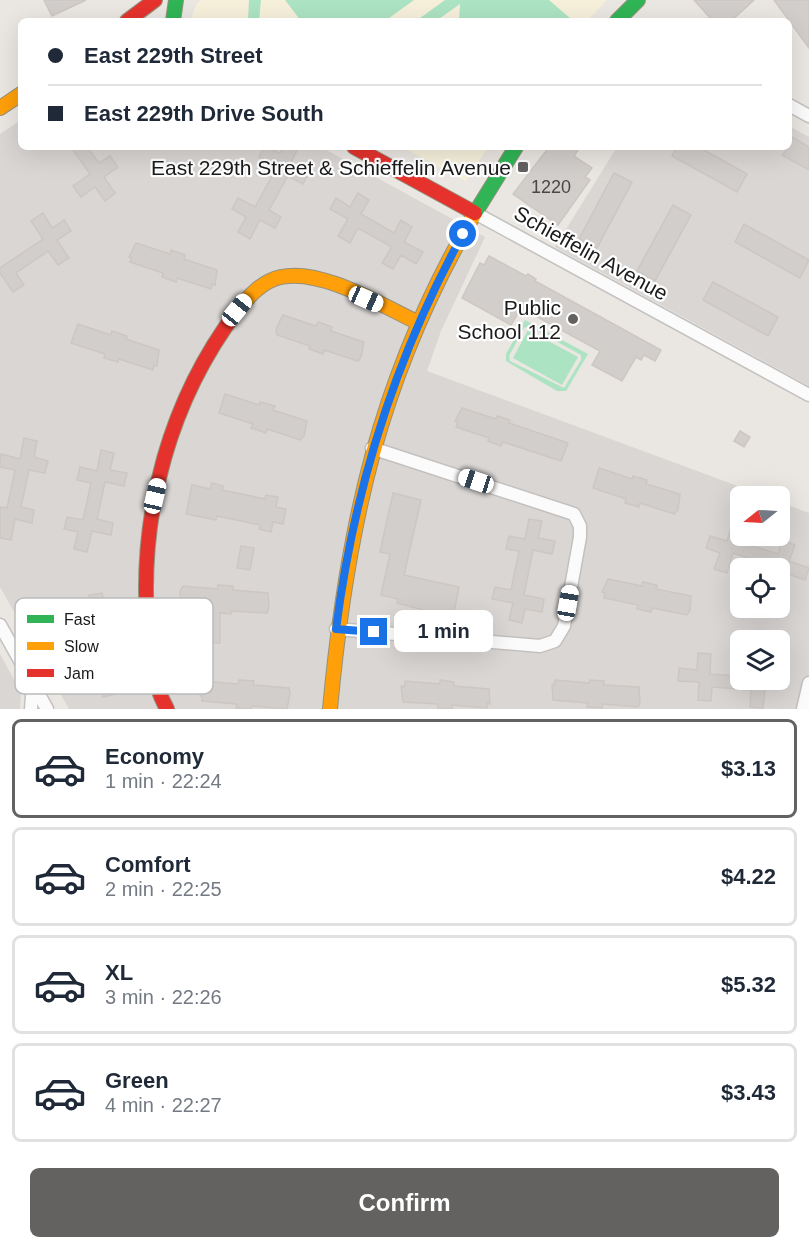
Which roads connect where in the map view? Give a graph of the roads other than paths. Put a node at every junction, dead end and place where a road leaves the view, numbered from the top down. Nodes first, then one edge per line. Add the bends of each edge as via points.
1 (155, 0) edge
2 (176, 0) edge
3 (638, 0) edge
4 (133, 18) edge
5 (173, 18) edge
6 (626, 18) edge
7 (18, 96) edge
8 (792, 107) edge
9 (0, 108) edge
10 (809, 116) edge
11 (360, 150) edge
12 (514, 150) edge
13 (475, 213) junction
14 (417, 322) junction
15 (809, 395) edge
16 (372, 448) junction
17 (146, 598) edge
18 (0, 625) edge
19 (336, 629) junction
20 (15, 652) edge
21 (809, 683) edge
22 (32, 694) edge
23 (39, 694) edge
24 (161, 694) edge
25 (31, 709) edge
26 (47, 709) edge
27 (167, 709) edge
28 (330, 709) edge
29 (803, 709) edge

1 - 4 street
2 - 5 street
3 - 6 street
7 - 9 street
8 - 10 street
11 - 13 street, Schieffelin Avenue
12 - 13 street
13 - 14 street
13 - 15 street, Schieffelin Avenue
14 - 16 street
14 - 17 street via 323,280 295,275 280,277 257,289 227,323 182,404 151,512
16 - 19 street via 351,535
16 - 19 street via 574,514 579,520 580,537 564,626 555,641 540,646
18 - 20 street
19 - 28 street
21 - 29 street
22 - 25 street
23 - 26 street
24 - 27 street

